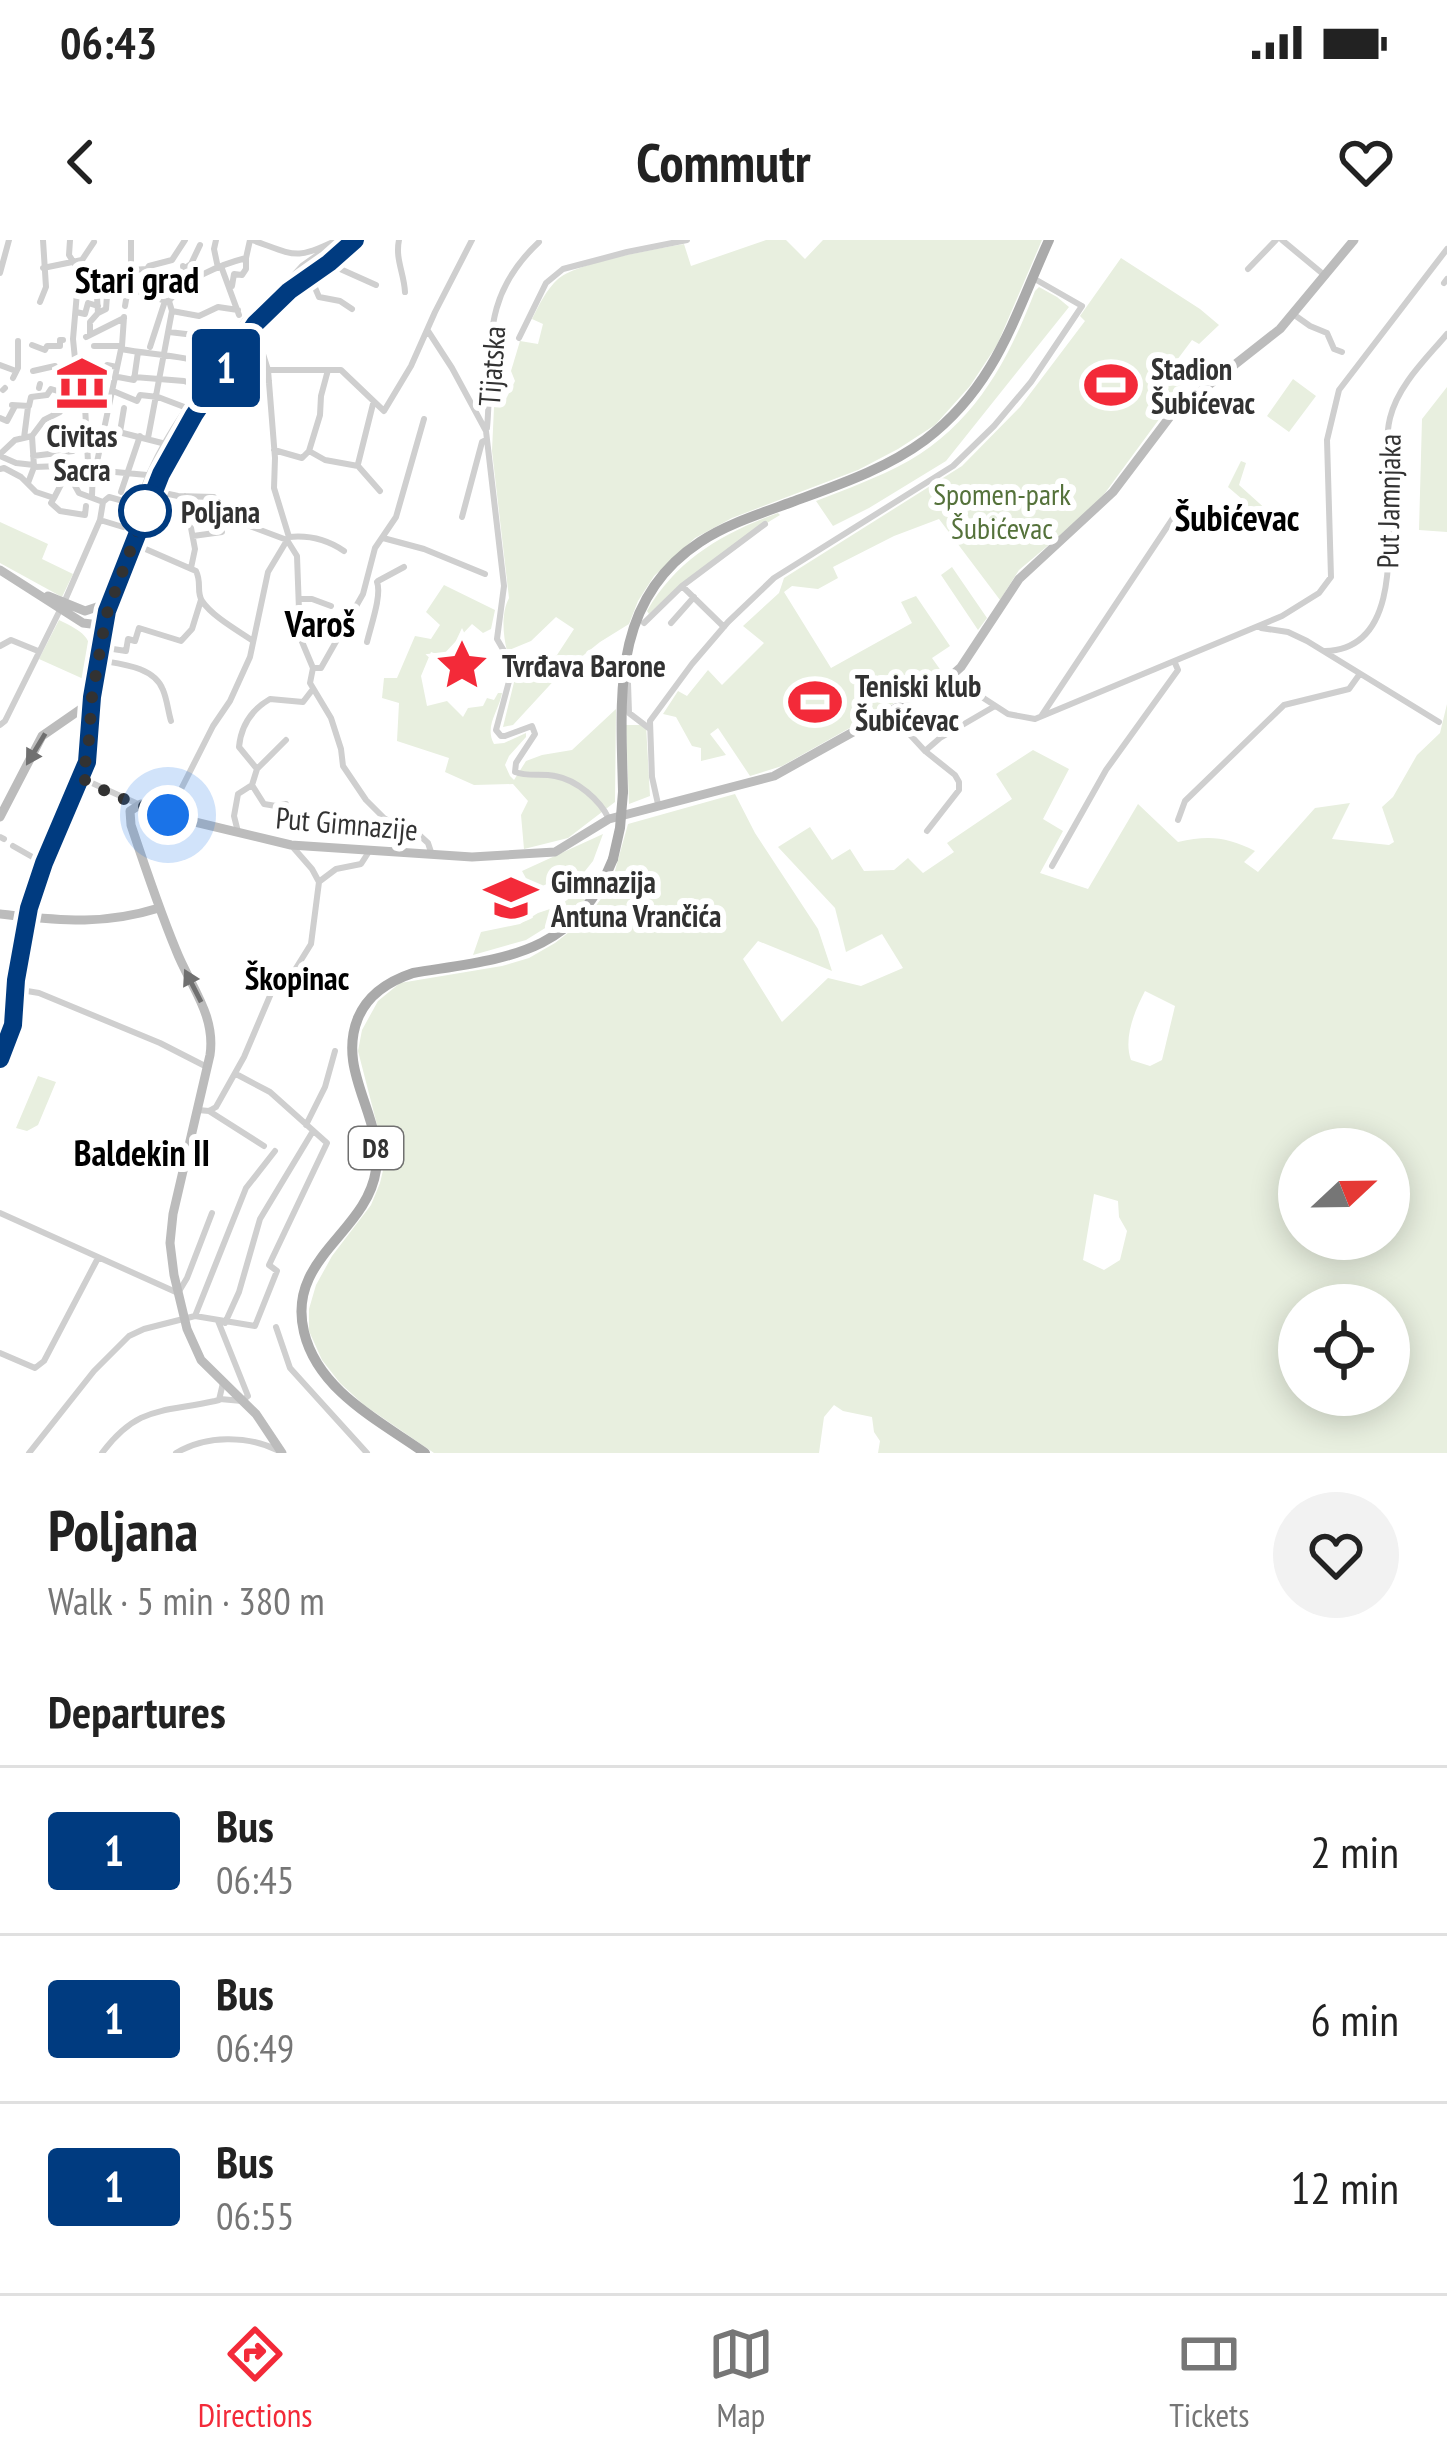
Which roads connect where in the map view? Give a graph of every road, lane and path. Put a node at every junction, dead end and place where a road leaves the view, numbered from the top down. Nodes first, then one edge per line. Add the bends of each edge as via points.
1 (9, 240) edge
2 (43, 240) edge
3 (131, 240) edge
4 (187, 240) edge
5 (251, 240) edge
6 (338, 240) edge
7 (355, 240) edge
8 (399, 240) edge
9 (472, 240) edge
10 (687, 240) edge
11 (1049, 240) edge
12 (1279, 240) edge
13 (1354, 240) edge
14 (67, 242) edge
15 (94, 242) edge
16 (538, 242) edge
17 (215, 244) edge
18 (200, 245) junction
19 (1447, 249) edge
20 (246, 259) junction
21 (172, 260) junction
22 (331, 261) junction
23 (74, 263) junction
24 (185, 266) junction
25 (219, 267) junction
26 (43, 268) junction
27 (1248, 269) dead end
28 (131, 270) junction
29 (0, 273) edge
30 (1323, 274) junction
31 (310, 276) junction
32 (199, 277) junction
33 (1034, 278) junction
34 (96, 281) dead end
35 (108, 282) dead end
36 (376, 285) dead end
37 (126, 288) junction
38 (282, 288) dead end
39 (232, 290) junction
40 (405, 292) dead end
41 (169, 299) junction
42 (40, 302) dead end
43 (98, 309) junction
44 (352, 309) dead end
45 (172, 311) junction
46 (76, 312) junction
47 (125, 312) junction
48 (1293, 314) junction
49 (241, 317) junction
50 (169, 332) junction
51 (428, 332) junction
52 (1447, 334) edge
53 (245, 338) junction
54 (519, 338) dead end
55 (230, 344) junction
56 (94, 346) dead end
57 (69, 347) junction
58 (121, 348) junction
59 (149, 351) junction
60 (138, 352) junction
61 (1342, 352) dead end
62 (165, 357) junction
63 (0, 365) edge
64 (56, 366) dead end
65 (76, 366) junction
66 (220, 366) junction
67 (268, 370) junction
68 (328, 370) junction
69 (117, 372) junction
70 (134, 377) junction
71 (77, 379) junction
72 (161, 379) junction
73 (269, 381) junction
74 (39, 385) junction
75 (202, 387) junction
76 (9, 389) edge
77 (113, 392) junction
78 (68, 396) junction
79 (158, 397) junction
80 (85, 402) junction
81 (373, 404) junction
82 (29, 406) junction
83 (109, 408) junction
84 (124, 408) dead end
85 (187, 408) junction
86 (0, 418) edge
87 (424, 419) dead end
88 (103, 428) junction
89 (120, 432) junction
90 (486, 436) junction
91 (28, 437) junction
92 (144, 437) junction
93 (162, 443) junction
94 (88, 447) junction
95 (74, 449) junction
96 (274, 450) junction
97 (309, 451) junction
98 (0, 454) edge
99 (34, 462) junction
100 (72, 466) junction
101 (358, 466) junction
102 (93, 467) junction
103 (2, 469) edge
104 (128, 472) junction
105 (147, 475) junction
106 (64, 478) junction
107 (28, 483) junction
108 (380, 490) dead end
109 (154, 491) junction
110 (90, 494) junction
111 (119, 496) junction
112 (185, 496) junction
113 (54, 498) junction
114 (103, 502) junction
115 (86, 506) dead end
116 (1179, 509) dead end
117 (462, 517) dead end
118 (100, 518) junction
119 (765, 524) dead end
120 (133, 530) dead end
121 (223, 532) dead end
122 (193, 536) junction
123 (288, 538) junction
124 (383, 538) junction
125 (132, 543) junction
126 (344, 551) dead end
127 (404, 567) dead end
128 (191, 568) junction
129 (0, 569) edge
130 (485, 574) dead end
131 (373, 581) junction
132 (682, 586) junction
133 (32, 589) junction
134 (112, 594) junction
135 (694, 597) junction
136 (66, 598) dead end
137 (300, 599) junction
138 (201, 600) junction
139 (331, 606) dead end
140 (60, 610) junction
141 (82, 610) junction
142 (83, 623) junction
143 (644, 623) dead end
144 (671, 623) dead end
145 (103, 625) junction
146 (724, 627) junction
147 (1258, 627) junction
148 (253, 641) junction
149 (368, 642) dead end
150 (0, 646) edge
151 (38, 651) junction
152 (1324, 651) junction
153 (99, 653) junction
154 (1174, 663) junction
155 (313, 668) junction
156 (628, 674) dead end
157 (1359, 675) junction
158 (950, 677) junction
159 (313, 689) junction
160 (92, 697) junction
161 (995, 706) junction
162 (76, 712) junction
163 (889, 712) junction
164 (1040, 718) junction
165 (92, 719) junction
166 (171, 721) dead end
167 (1439, 722) dead end
168 (0, 725) edge
169 (650, 729) junction
170 (286, 740) dead end
171 (926, 751) junction
172 (257, 769) junction
173 (81, 778) junction
174 (252, 785) junction
175 (138, 804) junction
176 (286, 804) dead end
177 (658, 805) junction
178 (168, 815) junction
179 (0, 817) edge
180 (609, 819) junction
181 (1178, 820) dead end
182 (927, 831) dead end
183 (240, 835) junction
184 (291, 845) junction
185 (13, 846) dead end
186 (370, 850) junction
187 (432, 855) junction
188 (44, 863) junction
189 (1052, 866) dead end
190 (319, 882) junction
191 (159, 908) junction
192 (0, 914) edge
193 (27, 917) junction
194 (15, 989) junction
195 (335, 1051) dead end
196 (0, 1059) edge
197 (207, 1067) junction
198 (236, 1074) junction
199 (203, 1111) junction
200 (309, 1128) junction
201 (264, 1145) dead end
202 (275, 1151) dead end
203 (0, 1213) edge
204 (212, 1213) dead end
205 (98, 1258) junction
206 (178, 1293) junction
207 (190, 1317) junction
208 (222, 1322) junction
209 (276, 1327) dead end
210 (0, 1353) edge
211 (223, 1382) junction
212 (219, 1400) junction
213 (242, 1401) junction
214 (29, 1453) edge
215 (102, 1453) edge
216 (176, 1453) edge
217 (282, 1453) edge
218 (367, 1453) edge
219 (425, 1453) edge

1 - 29 street
2 - 26 street
3 - 28 street
4 - 18 street
4 - 21 street
5 - 6 street via 301,255
5 - 20 street
6 - 38 street
7 - 22 street
8 - 40 street
9 - 51 street
10 - 54 street via 562,269 546,283
11 - 33 main road, D8
12 - 27 street
12 - 30 street
13 - 30 street
14 - 23 street
15 - 23 street
16 - 90 street, Tijatska via 496,302
17 - 18 street
17 - 25 street
18 - 24 street
19 - 147 street via 1339,390 1327,440 1331,577 1309,601
20 - 25 street
20 - 39 street
21 - 24 street
21 - 28 street
22 - 31 street
22 - 36 street
23 - 26 street
23 - 46 street
24 - 32 street
24 - 41 street via 170,283
25 - 32 street
25 - 39 street
26 - 42 street
28 - 37 street
30 - 48 street
31 - 44 street via 319,297
31 - 53 street
32 - 41 street
33 - 146 street via 1082,306 994,426 953,466 774,578
33 - 219 main road, D8, bridge via 979,387 925,440 700,542 659,580 625,654 623,792 613,859 584,908 546,941 502,959 399,978 370,998 357,1020 353,1068 377,1167 367,1197 310,1275 302,1328 338,1389
34 - 43 street
35 - 43 street via 106,309
37 - 41 street
37 - 47 street
39 - 49 street
41 - 45 street
41 - 59 street
43 - 46 street via 88,303 85,314
43 - 47 street via 88,336
45 - 49 street via 199,316 218,307
45 - 50 street
46 - 57 street
47 - 58 street
48 - 61 street
48 - 158 street via 1172,414 1113,492 1019,579
49 - 55 street
50 - 55 street
50 - 62 street
51 - 81 street via 384,411
51 - 90 street
52 - 152 street, Put Jamnjaka via 1390,416 1381,608 1357,642
53 - 66 street
53 - 67 street via 262,351
55 - 66 street
56 - 58 street
57 - 65 street
57 - 76 street via 23,343
58 - 60 street
58 - 69 street
59 - 60 street
59 - 62 street
60 - 70 street
62 - 66 street
62 - 72 street
63 - 76 street
64 - 74 street
65 - 69 street
65 - 71 street
66 - 73 street
66 - 75 street
66 - 109 street
67 - 68 street
67 - 73 street
68 - 81 street via 341,370
68 - 97 street
69 - 70 street
69 - 77 street
70 - 72 street
71 - 78 street
71 - 80 street
72 - 75 street
72 - 79 street
73 - 96 street
74 - 76 street via 32,371
74 - 78 street via 47,395 51,389
74 - 82 street
75 - 85 street
76 - 82 street
76 - 86 street via 7,421
77 - 79 street via 136,401
77 - 83 street
78 - 80 street
78 - 91 street
79 - 85 street
79 - 92 street
80 - 83 street
80 - 94 street
81 - 101 street
82 - 91 street
83 - 88 street
84 - 89 street
85 - 93 street
87 - 124 street
88 - 89 street
88 - 102 street
89 - 92 street
90 - 117 street
90 - 180 street via 504,586 498,643 512,670 496,730 501,736 535,729 515,772 567,781 601,802
91 - 98 street
91 - 99 street
92 - 93 street
92 - 104 street
93 - 105 street
94 - 95 street
94 - 102 street
95 - 99 street
95 - 100 street
96 - 97 street via 302,458
96 - 123 street
97 - 101 street
98 - 99 street via 16,464
99 - 100 street
99 - 107 street
100 - 102 street
100 - 106 street
101 - 108 street
102 - 104 street
102 - 110 street
103 - 107 street
104 - 105 street
104 - 111 street
105 - 111 street via 139,502
106 - 110 street
106 - 113 street
107 - 113 street
109 - 112 street
109 - 125 street
110 - 114 street
111 - 114 street
112 - 122 street
112 - 123 street via 214,496 239,521
113 - 115 street via 60,511 85,515
114 - 118 street
116 - 164 street
118 - 120 street
118 - 136 street
119 - 132 street
121 - 122 street
122 - 128 street
123 - 126 street via 312,537
123 - 137 street
123 - 148 street via 268,572
124 - 130 street
124 - 131 street
125 - 128 street
125 - 134 street
127 - 131 street
128 - 138 street via 199,573
129 - 133 street
131 - 149 street via 380,592
131 - 155 street via 321,668
132 - 135 street
132 - 143 street
133 - 140 street
133 - 141 street
134 - 141 street
134 - 145 street
135 - 144 street
135 - 146 street
137 - 139 street
137 - 155 street via 300,637
138 - 148 street
138 - 153 street via 181,641 139,628 126,652
140 - 142 street
140 - 151 street
141 - 145 street
142 - 145 street
142 - 153 street
145 - 153 street
146 - 169 street
147 - 152 street
147 - 154 street
148 - 178 street
150 - 151 street via 11,640
151 - 168 street
152 - 157 street
153 - 160 street
153 - 166 street via 157,679
154 - 164 street
154 - 189 street via 1178,670 1106,770
155 - 159 street
156 - 169 street via 629,713
157 - 167 street
157 - 181 street via 1349,689 1283,705 1185,801
158 - 161 street
158 - 163 street, Put Gimnazije
159 - 172 street via 302,702 270,699 248,718 238,747
159 - 187 street via 332,718 343,766 366,800 416,832
160 - 162 street
160 - 165 street
161 - 164 street
161 - 171 street
162 - 165 street
162 -> 179 street via 41,736
163 - 171 street
163 - 177 street, Put Gimnazije via 773,776
165 - 173 street
169 - 177 street
170 - 172 street
171 - 182 street via 959,782
172 - 174 street
173 - 175 street, Put Gimnazije
173 - 188 street
174 - 176 street via 264,804
174 - 183 street via 235,802
175 - 178 street, Put Gimnazije
175 - 191 street via 130,825
177 - 180 street, Put Gimnazije
178 - 183 street, Put Gimnazije
180 - 187 street, Put Gimnazije via 555,852
183 - 184 street, Put Gimnazije
184 - 186 street, Put Gimnazije
184 - 190 street
185 - 188 street
186 - 187 street, Put Gimnazije
186 - 190 street via 362,864
188 - 193 street
190 - 198 street via 311,944 293,973 275,984
191 - 193 street via 103,921
197 -> 191 street via 210,1023
192 - 193 street
193 - 194 street
194 - 196 street
194 - 197 street
195 - 200 street
197 - 199 street
198 - 199 street via 216,1107
198 - 200 street
199 - 201 street
199 - 206 street via 171,1229
200 - 208 street via 260,1219
200 - 208 street via 327,1147 268,1265 277,1271 255,1326
202 - 207 street via 246,1188
203 - 205 street
204 - 206 street
205 - 206 street
205 - 210 street via 44,1360 35,1368
206 - 207 street
207 - 208 street
207 - 211 street via 201,1360
207 - 214 street via 116,1346
208 - 213 street via 248,1391
209 - 218 street via 290,1368
211 - 212 street
211 - 213 street
212 - 213 street
212 - 215 street via 140,1416
213 - 217 street
216 - 217 street via 251,1440

